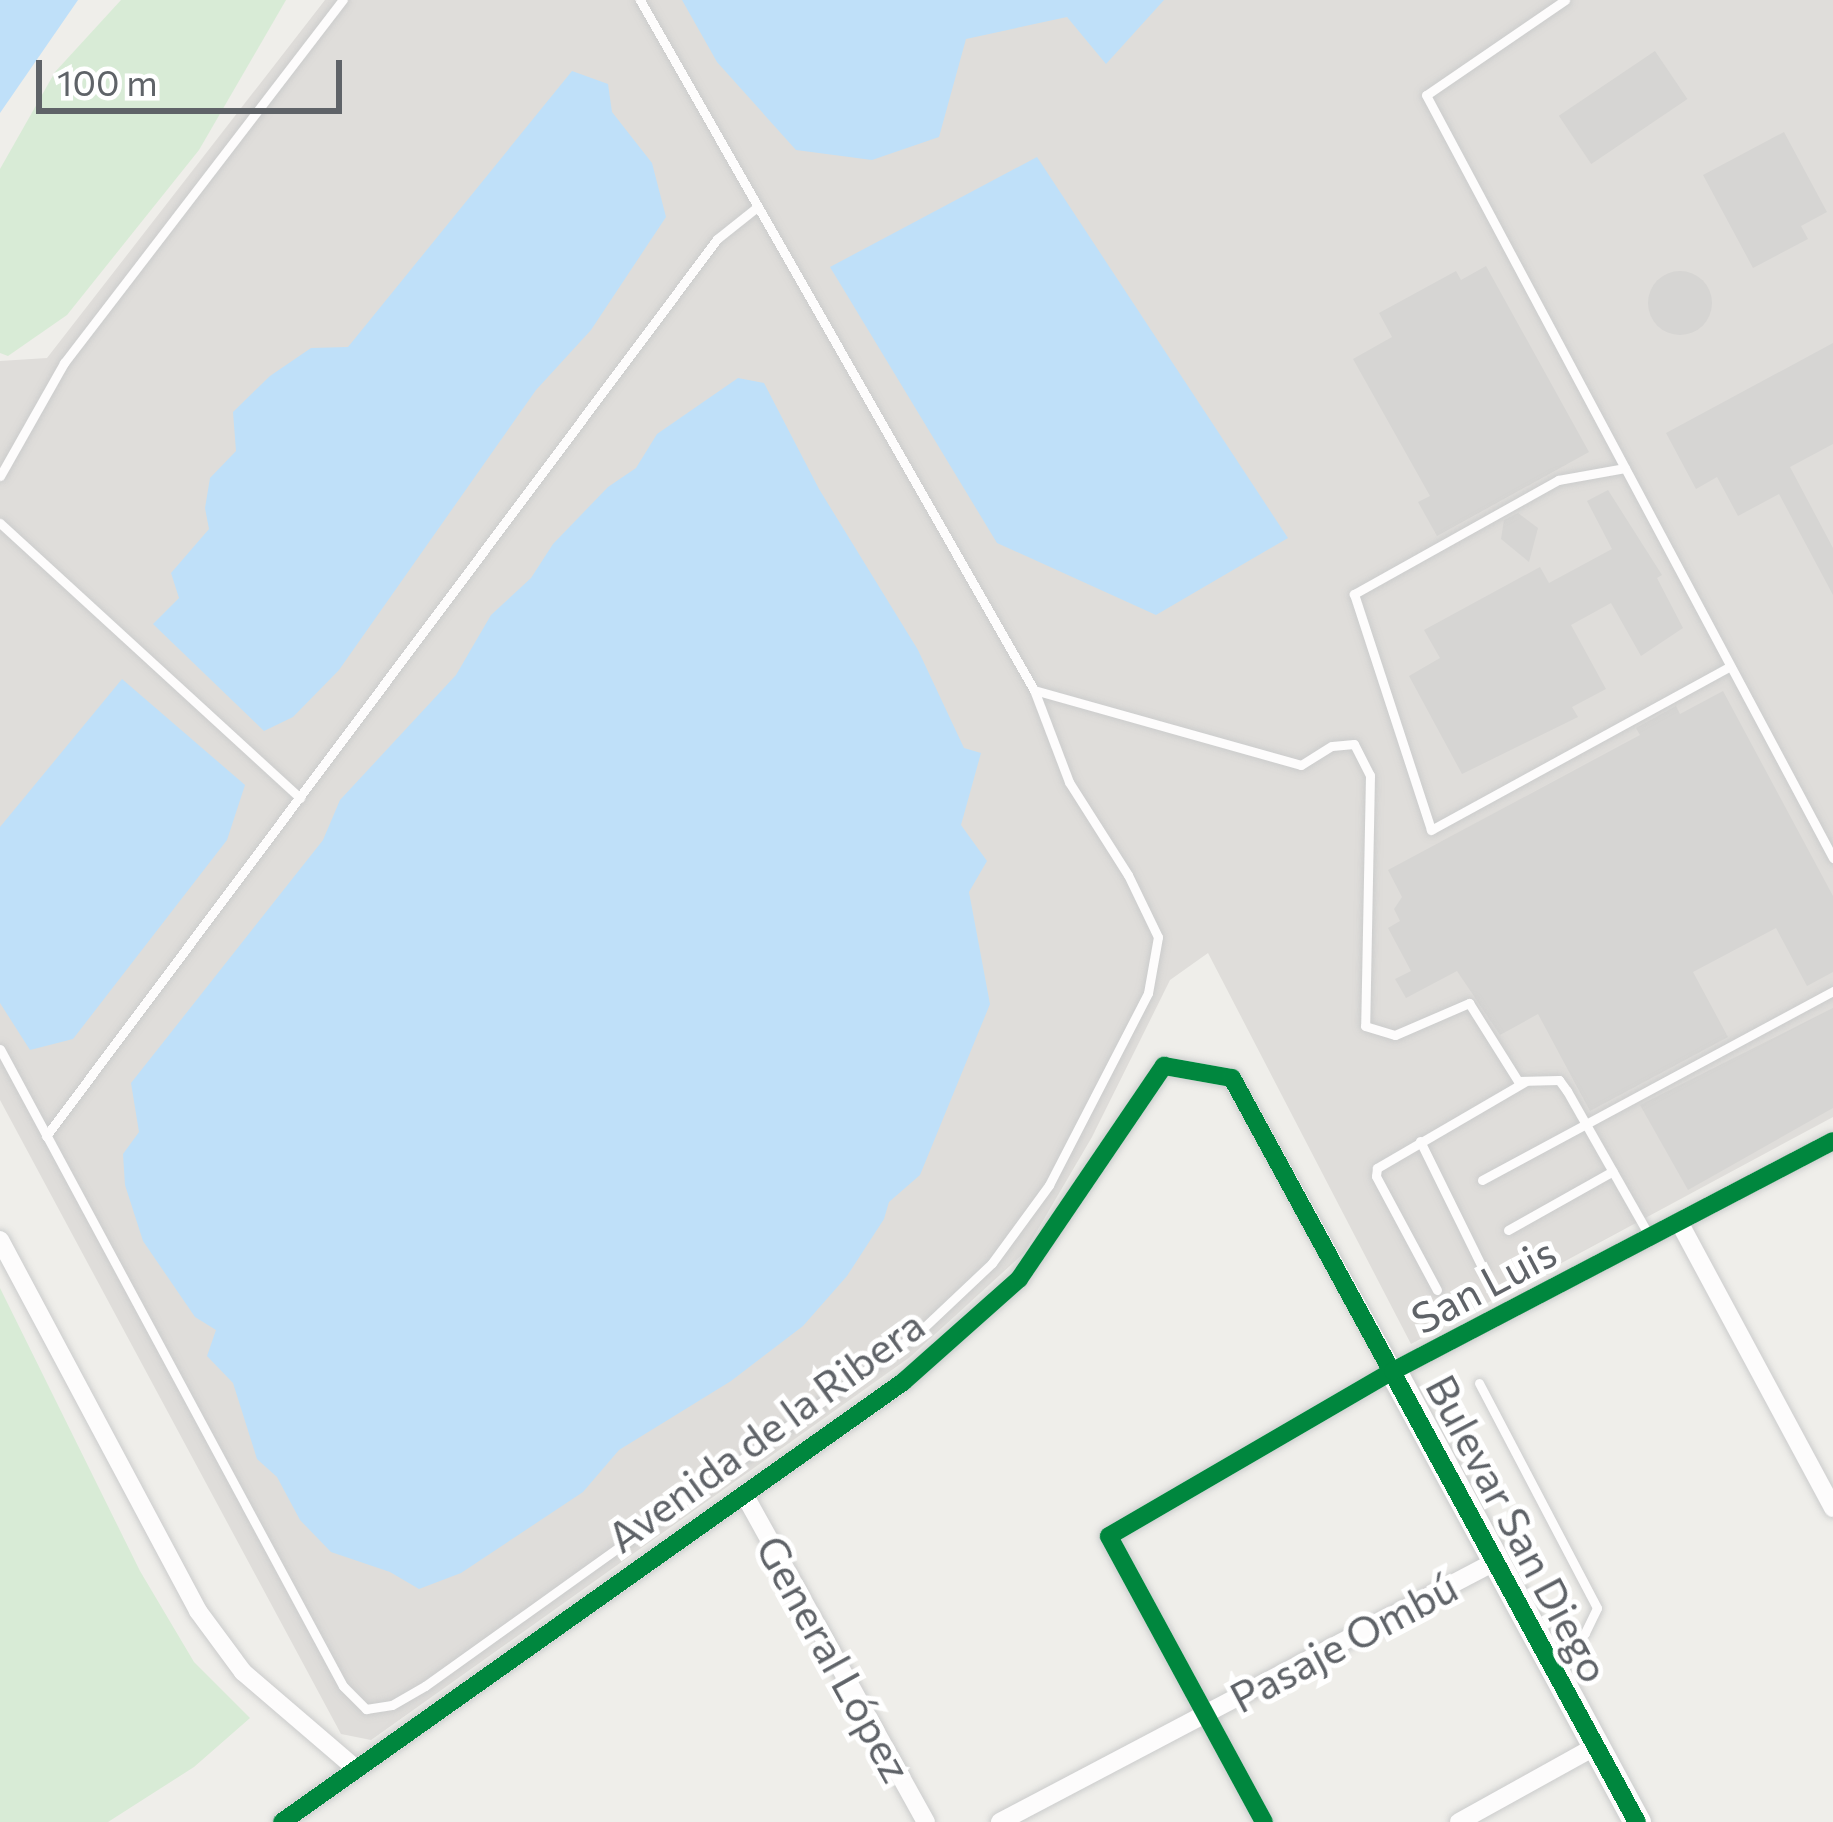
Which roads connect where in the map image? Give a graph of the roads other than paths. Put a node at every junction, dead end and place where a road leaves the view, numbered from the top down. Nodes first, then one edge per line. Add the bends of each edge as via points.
1 (343, 0) edge
2 (640, 0) edge
3 (1565, 0) edge
4 (756, 208) junction
5 (1625, 468) junction
6 (0, 476) edge
7 (0, 523) edge
8 (1730, 666) junction
9 (1034, 690) junction
10 (300, 797) junction
11 (1833, 858) edge
12 (1833, 991) edge
13 (0, 1049) edge
14 (1232, 1078) joint
15 (1525, 1082) junction
16 (1586, 1123) junction
17 (46, 1136) junction
18 (1420, 1141) junction
19 (1833, 1141) edge
20 (1613, 1171) junction
21 (1483, 1180) dead end
22 (1678, 1222) junction
23 (1508, 1230) dead end
24 (1650, 1237) junction
25 (0, 1240) edge
26 (1484, 1271) dead end
27 (1437, 1290) dead end
28 (1394, 1371) junction
29 (1479, 1383) dead end
30 (744, 1494) junction
31 (1833, 1508) edge
32 (1496, 1561) junction
33 (1549, 1660) junction
34 (1205, 1714) junction
35 (1596, 1746) junction
36 (356, 1769) junction
37 (283, 1822) edge
38 (926, 1822) edge
39 (1000, 1822) edge
40 (1264, 1822) edge
41 (1459, 1822) edge
42 (1637, 1822) edge

1 - 6 lane via 64,363
2 - 4 lane
3 - 5 lane via 1426,95
4 - 9 lane
4 - 10 lane via 717,239
5 - 8 lane
5 - 8 lane via 1558,480 1354,593 1431,830
7 - 10 lane
8 - 11 lane
9 - 15 lane via 1301,765 1354,744 1370,775 1365,1026 1395,1035 1469,1004
9 - 17 lane via 1070,782 1158,937 1148,993 1049,1185 992,1263 918,1333 392,1705 366,1709 343,1686
10 - 17 lane
12 - 16 lane
13 - 17 lane
14 - 28 street, Bulevar San Diego
14 - 30 street, Avenida de la Ribera via 1164,1066 1019,1279 903,1382
15 - 16 lane via 1558,1080
15 - 18 lane
16 - 20 lane
16 - 21 lane
18 - 26 lane
18 - 27 lane via 1382,1162 1376,1176
19 - 22 street, San Luis
20 - 23 lane
20 - 24 lane
22 - 24 street, San Luis
22 - 31 street
24 - 28 street, San Luis
25 - 36 street via 198,1611 243,1672
28 - 32 street, Bulevar San Diego
28 - 34 street, San Luis via 1109,1536
29 - 33 lane via 1598,1608 1585,1633
30 - 36 street, Avenida de la Ribera
30 - 38 street, General López
32 - 33 street, Bulevar San Diego
32 - 34 street, Pasaje Ombú
33 - 35 street, Bulevar San Diego
34 - 39 street, Pasaje Ombú
34 - 40 street
35 - 41 street
35 - 42 street, Bulevar San Diego
36 - 37 street, Avenida de la Ribera

